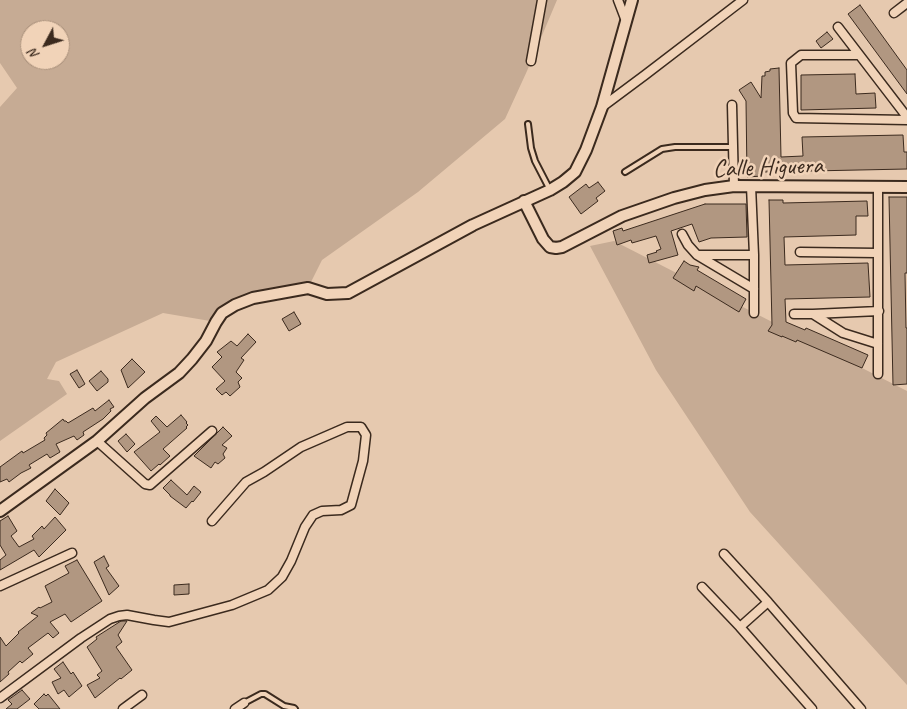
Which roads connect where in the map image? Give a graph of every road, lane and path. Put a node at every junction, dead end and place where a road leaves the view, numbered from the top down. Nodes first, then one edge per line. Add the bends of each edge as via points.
1 (542, 0) edge
2 (618, 0) edge
3 (632, 0) edge
4 (743, 0) edge
5 (907, 3) edge
6 (894, 13) dead end
7 (626, 21) junction
8 (838, 27) dead end
9 (860, 55) junction
10 (531, 61) dead end
11 (732, 105) dead end
12 (602, 107) junction
13 (907, 118) edge
14 (528, 124) dead end
15 (734, 147) junction
16 (625, 172) dead end
17 (734, 186) junction
18 (751, 186) junction
19 (907, 187) edge
20 (878, 188) junction
21 (550, 190) junction
22 (524, 201) junction
23 (682, 234) dead end
24 (800, 252) dead end
25 (877, 252) junction
26 (697, 255) junction
27 (754, 255) junction
28 (754, 289) junction
29 (879, 312) junction
30 (754, 313) dead end
31 (794, 314) dead end
32 (813, 314) junction
33 (878, 344) junction
34 (878, 374) dead end
35 (212, 431) dead end
36 (97, 441) junction
37 (0, 510) edge
38 (212, 522) dead end
39 (72, 553) dead end
40 (724, 554) dead end
41 (0, 585) edge
42 (702, 587) dead end
43 (0, 592) edge
44 (768, 602) junction
45 (740, 627) junction
46 (142, 695) dead end
47 (0, 698) edge
48 (244, 703) joint
49 (123, 709) edge
50 (235, 709) edge
51 (295, 709) edge
52 (812, 709) edge
53 (861, 709) edge

1 - 10 street
2 - 7 street
3 - 7 street
4 - 12 street
5 - 6 street
7 - 12 street
8 - 9 street
9 - 13 street
9 - 13 street via 801,55 791,63 793,113 796,118
11 - 15 street
12 - 21 street via 575,172
14 - 21 lane via 535,161
15 - 16 lane via 662,149
15 - 17 street
17 - 18 street, Calle Higuera
17 - 22 street, Calle Higuera via 674,198 622,216 556,248 550,247 543,239
18 - 20 street, Calle Higuera
18 - 27 street
19 - 20 street, Calle Higuera
20 - 25 street
21 - 22 street
22 - 36 street via 348,293 327,294 308,288 253,298 235,305 222,313 206,341 179,372
23 - 26 street
24 - 25 street
25 - 29 street
26 - 27 street
26 - 28 street
27 - 28 street
28 - 30 street
29 - 32 street
29 - 33 street
31 - 32 street
32 - 33 street via 843,333
33 - 34 street
35 - 36 street via 150,485 144,484
36 - 37 street
38 - 47 street via 246,482 301,447 347,427 361,427 366,435 351,506 322,511 313,516 282,577 268,590 232,605 169,622 126,614 110,619
39 - 41 street
40 - 44 street
41 - 43 street
42 - 45 street
44 - 45 street
44 - 53 street
45 - 52 street
46 - 49 street
48 - 50 street
48 - 51 lane via 265,694

